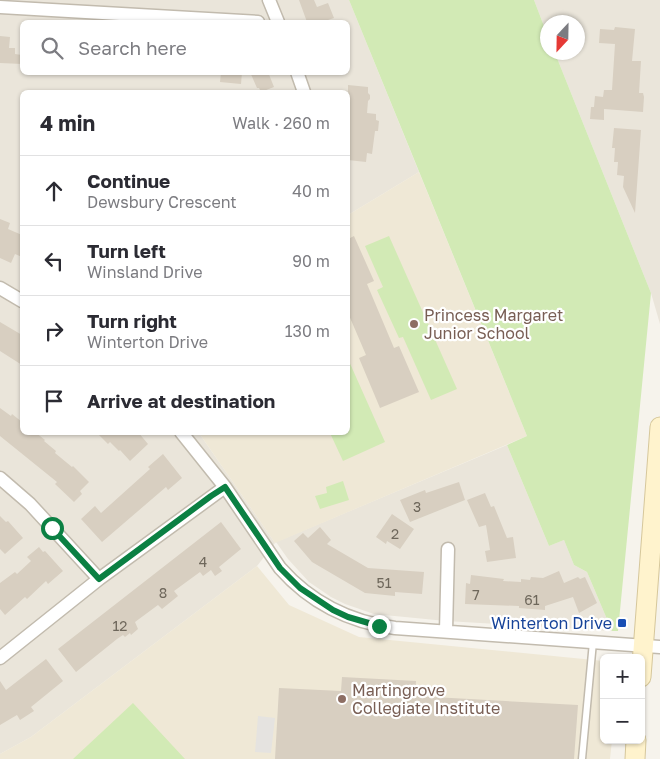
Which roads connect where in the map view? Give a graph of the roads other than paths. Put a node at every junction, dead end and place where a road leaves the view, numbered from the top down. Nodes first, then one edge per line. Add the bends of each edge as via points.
1 (269, 0) edge
2 (0, 6) edge
3 (226, 20) edge
4 (277, 20) edge
5 (298, 75) edge
6 (303, 90) edge
7 (0, 288) edge
8 (20, 300) edge
9 (660, 427) edge
10 (183, 435) edge
11 (0, 478) edge
12 (225, 487) junction
13 (448, 550) dead end
14 (99, 579) junction
15 (446, 631) junction
16 (593, 642) junction
17 (651, 647) edge
18 (0, 658) edge
19 (645, 665) edge
20 (636, 744) edge
21 (582, 759) edge
22 (635, 759) edge

1 - 4 street
2 - 3 street
5 - 6 street
7 - 8 street
9 - 17 main road
10 - 12 street
11 - 14 street
12 - 14 street
12 - 15 street via 280,568 310,596 363,622 395,628
13 - 15 street
14 - 18 street
15 - 16 street
16 - 17 street
16 - 21 lane
17 - 19 main road
20 - 22 main road

